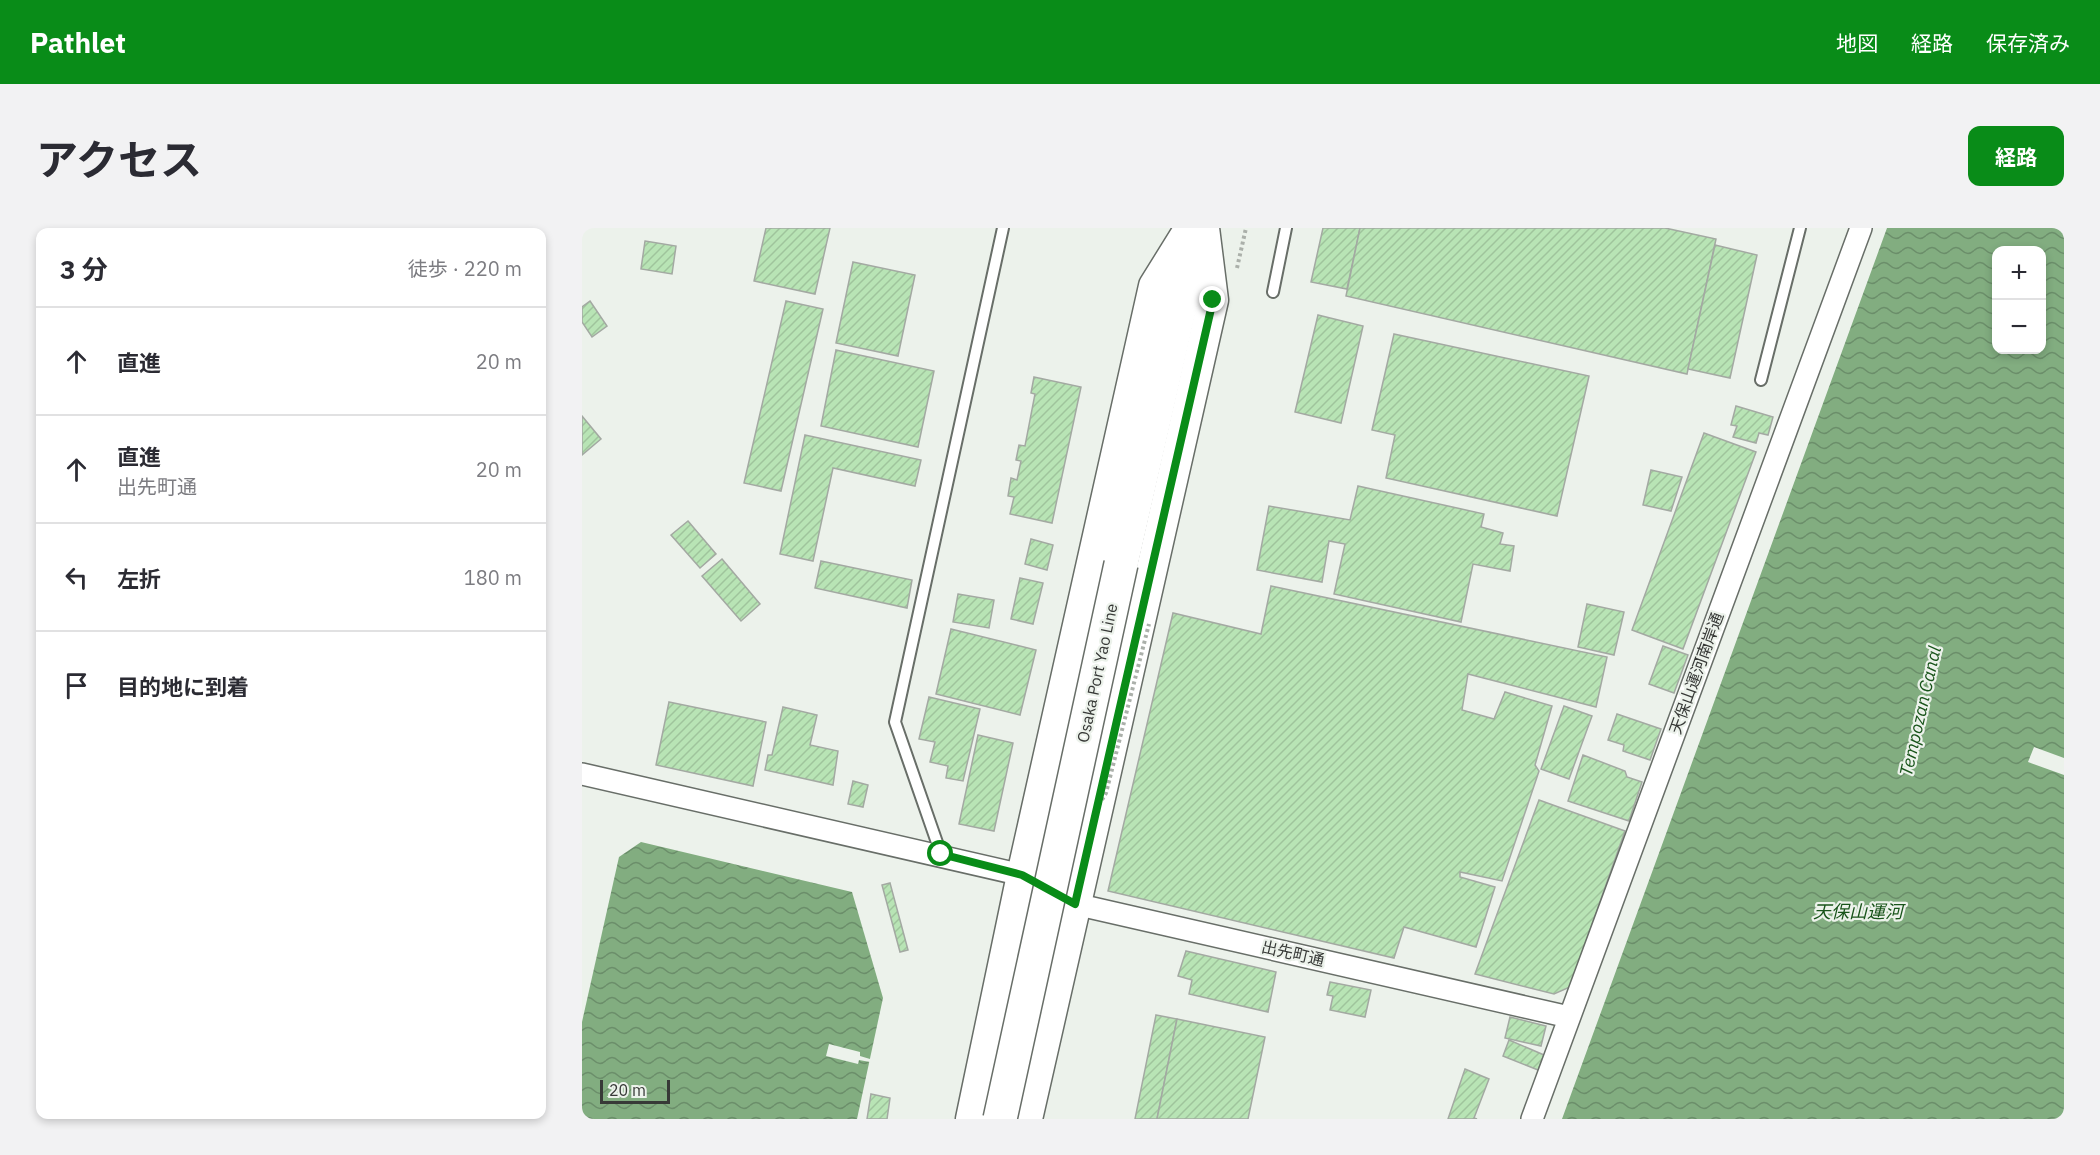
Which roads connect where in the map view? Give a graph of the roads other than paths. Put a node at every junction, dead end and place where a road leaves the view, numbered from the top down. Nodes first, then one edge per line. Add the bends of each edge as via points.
1 (1004, 228) edge
2 (1190, 228) edge
3 (1198, 228) edge
4 (1204, 228) edge
5 (1286, 228) edge
6 (1800, 228) edge
7 (1861, 228) edge
8 (1273, 292) dead end
9 (1761, 380) dead end
10 (582, 774) edge
11 (941, 854) junction
12 (1022, 875) junction
13 (1075, 904) junction
14 (1569, 1017) junction
15 (971, 1119) edge
16 (1000, 1119) edge
17 (1027, 1119) edge
18 (1532, 1119) edge

1 - 11 lane via 895,722
2 - 12 street via 1154,286
3 - 16 main road, Osaka Port Yao Line, bridge
4 - 13 street via 1213,300
5 - 8 lane
6 - 9 lane
7 - 14 street, 天保山運河南岸通
10 - 11 street, 出先町通
11 - 12 street, 出先町通
12 - 13 street, 出先町通
12 - 15 street
13 - 14 street, 出先町通
13 - 17 street
14 - 18 street, 天保山運河南岸通

